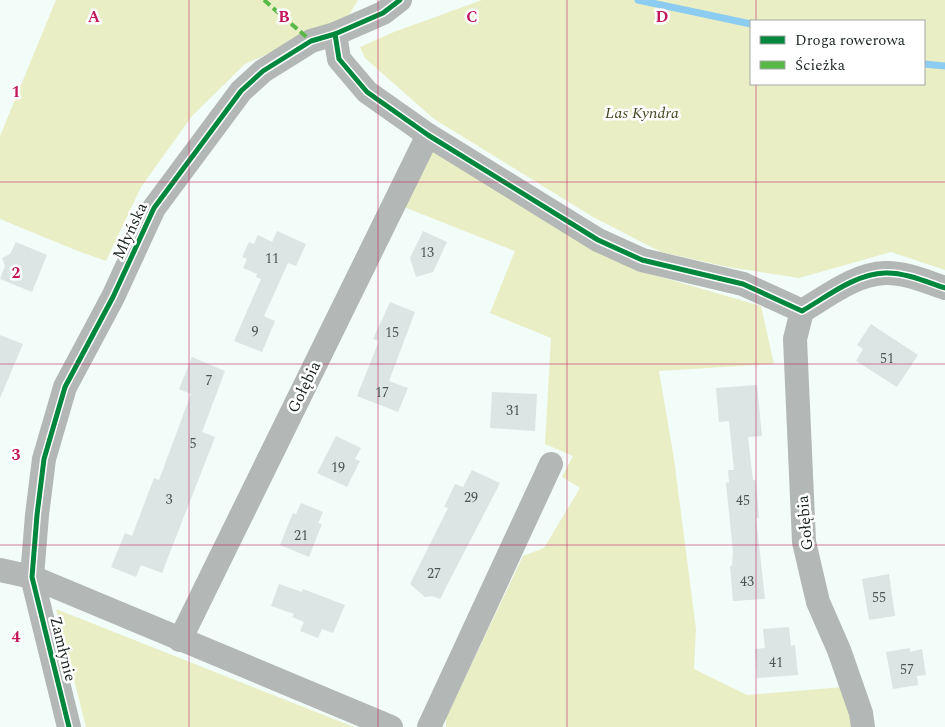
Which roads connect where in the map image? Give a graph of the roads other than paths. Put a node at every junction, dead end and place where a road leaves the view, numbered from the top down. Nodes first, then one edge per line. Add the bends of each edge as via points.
1 (400, 0) edge
2 (335, 34) junction
3 (428, 135) junction
4 (945, 288) edge
5 (802, 311) junction
6 (551, 464) dead end
7 (0, 570) edge
8 (32, 577) junction
9 (180, 640) junction
10 (69, 727) edge
11 (392, 727) edge
12 (428, 727) edge
13 (863, 727) edge

1 - 2 street, Młyńska via 383,14
2 - 3 street via 339,59 367,92
2 - 8 street, Młyńska via 312,41 263,71 241,91 154,208 113,297 65,387 56,413 44,459
3 - 5 street via 598,240 642,260 743,284
3 - 9 street, Gołębia
4 - 5 street via 886,273 856,279
5 - 13 street, Gołębia via 795,339 804,542 818,602 839,650
6 - 12 street
7 - 8 street
8 - 9 street
8 - 10 street, Zamłynie
9 - 11 street

